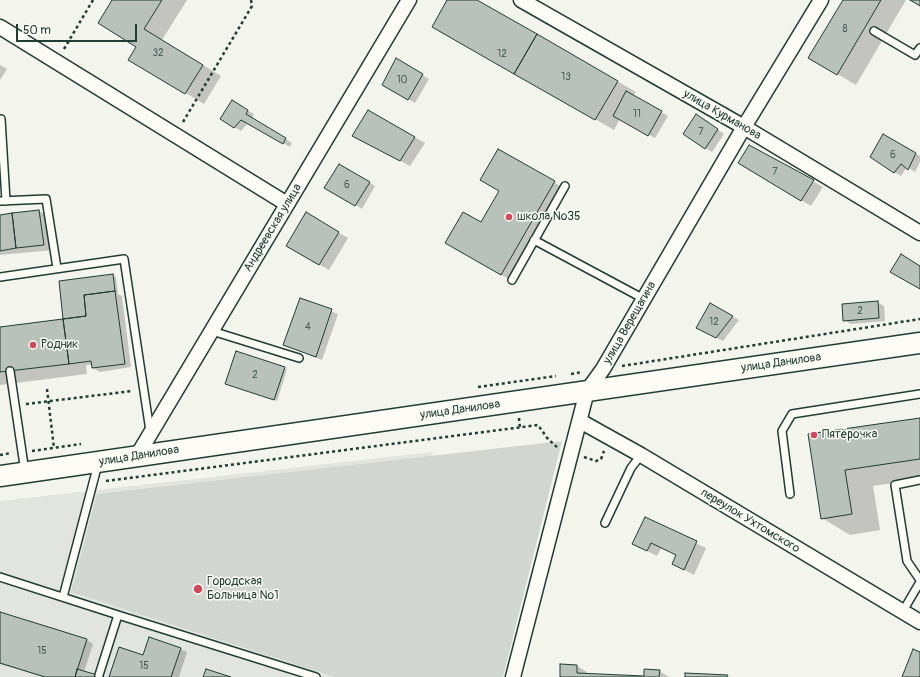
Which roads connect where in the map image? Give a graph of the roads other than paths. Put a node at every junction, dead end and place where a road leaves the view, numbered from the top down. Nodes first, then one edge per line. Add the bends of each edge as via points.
1 (409, 0) edge
2 (521, 0) edge
3 (821, 0) edge
4 (0, 27) edge
5 (874, 31) dead end
6 (920, 48) edge
7 (0, 119) edge
8 (744, 127) junction
9 (565, 186) dead end
10 (3, 201) edge
11 (287, 204) junction
12 (920, 233) edge
13 (534, 240) junction
14 (57, 268) junction
15 (0, 276) edge
16 (512, 280) dead end
17 (644, 299) junction
18 (212, 331) junction
19 (920, 343) edge
20 (299, 358) dead end
21 (10, 371) dead end
22 (587, 391) junction
23 (920, 394) edge
24 (580, 421) junction
25 (150, 436) junction
26 (640, 455) junction
27 (137, 456) junction
28 (99, 463) junction
29 (25, 473) junction
30 (0, 476) edge
31 (920, 480) edge
32 (790, 494) dead end
33 (604, 523) dead end
34 (0, 577) edge
35 (920, 581) edge
36 (63, 597) junction
37 (902, 611) junction
38 (118, 615) junction
39 (920, 622) edge
40 (99, 675) dead end
41 (316, 677) edge
42 (513, 677) edge

1 - 11 street, Андреевская улица
2 - 8 street, улица Курманова
3 - 8 street, улица Верещагина
4 - 11 street
5 - 6 lane via 915,55
7 - 10 lane
8 - 12 street, улица Курманова
8 - 17 street, улица Верещагина
9 - 13 lane
10 - 14 lane via 46,199
11 - 18 street, Андреевская улица
13 - 16 lane
13 - 17 lane
14 - 15 lane
14 - 25 lane via 124,259
17 - 22 street, улица Верещагина via 603,369
18 - 20 lane
18 - 25 street, Андреевская улица
19 - 22 main road, улица Данилова
21 - 29 lane
22 - 24 street, улица Верещагина
22 - 27 main road, улица Данилова
23 - 32 lane via 792,414 782,431
24 - 26 street, переулок Ухтомского
24 - 42 street, улица Верещагина
25 - 27 street, Андреевская улица
26 - 33 lane
26 - 37 street, переулок Ухтомского
27 - 28 main road, улица Данилова
28 - 29 main road, улица Данилова
28 - 36 lane
29 - 30 main road, улица Данилова
31 - 35 lane via 895,484 907,561
34 - 36 lane
35 - 37 lane
36 - 38 lane
37 - 39 street, переулок Ухтомского
38 - 40 lane
38 - 41 lane

